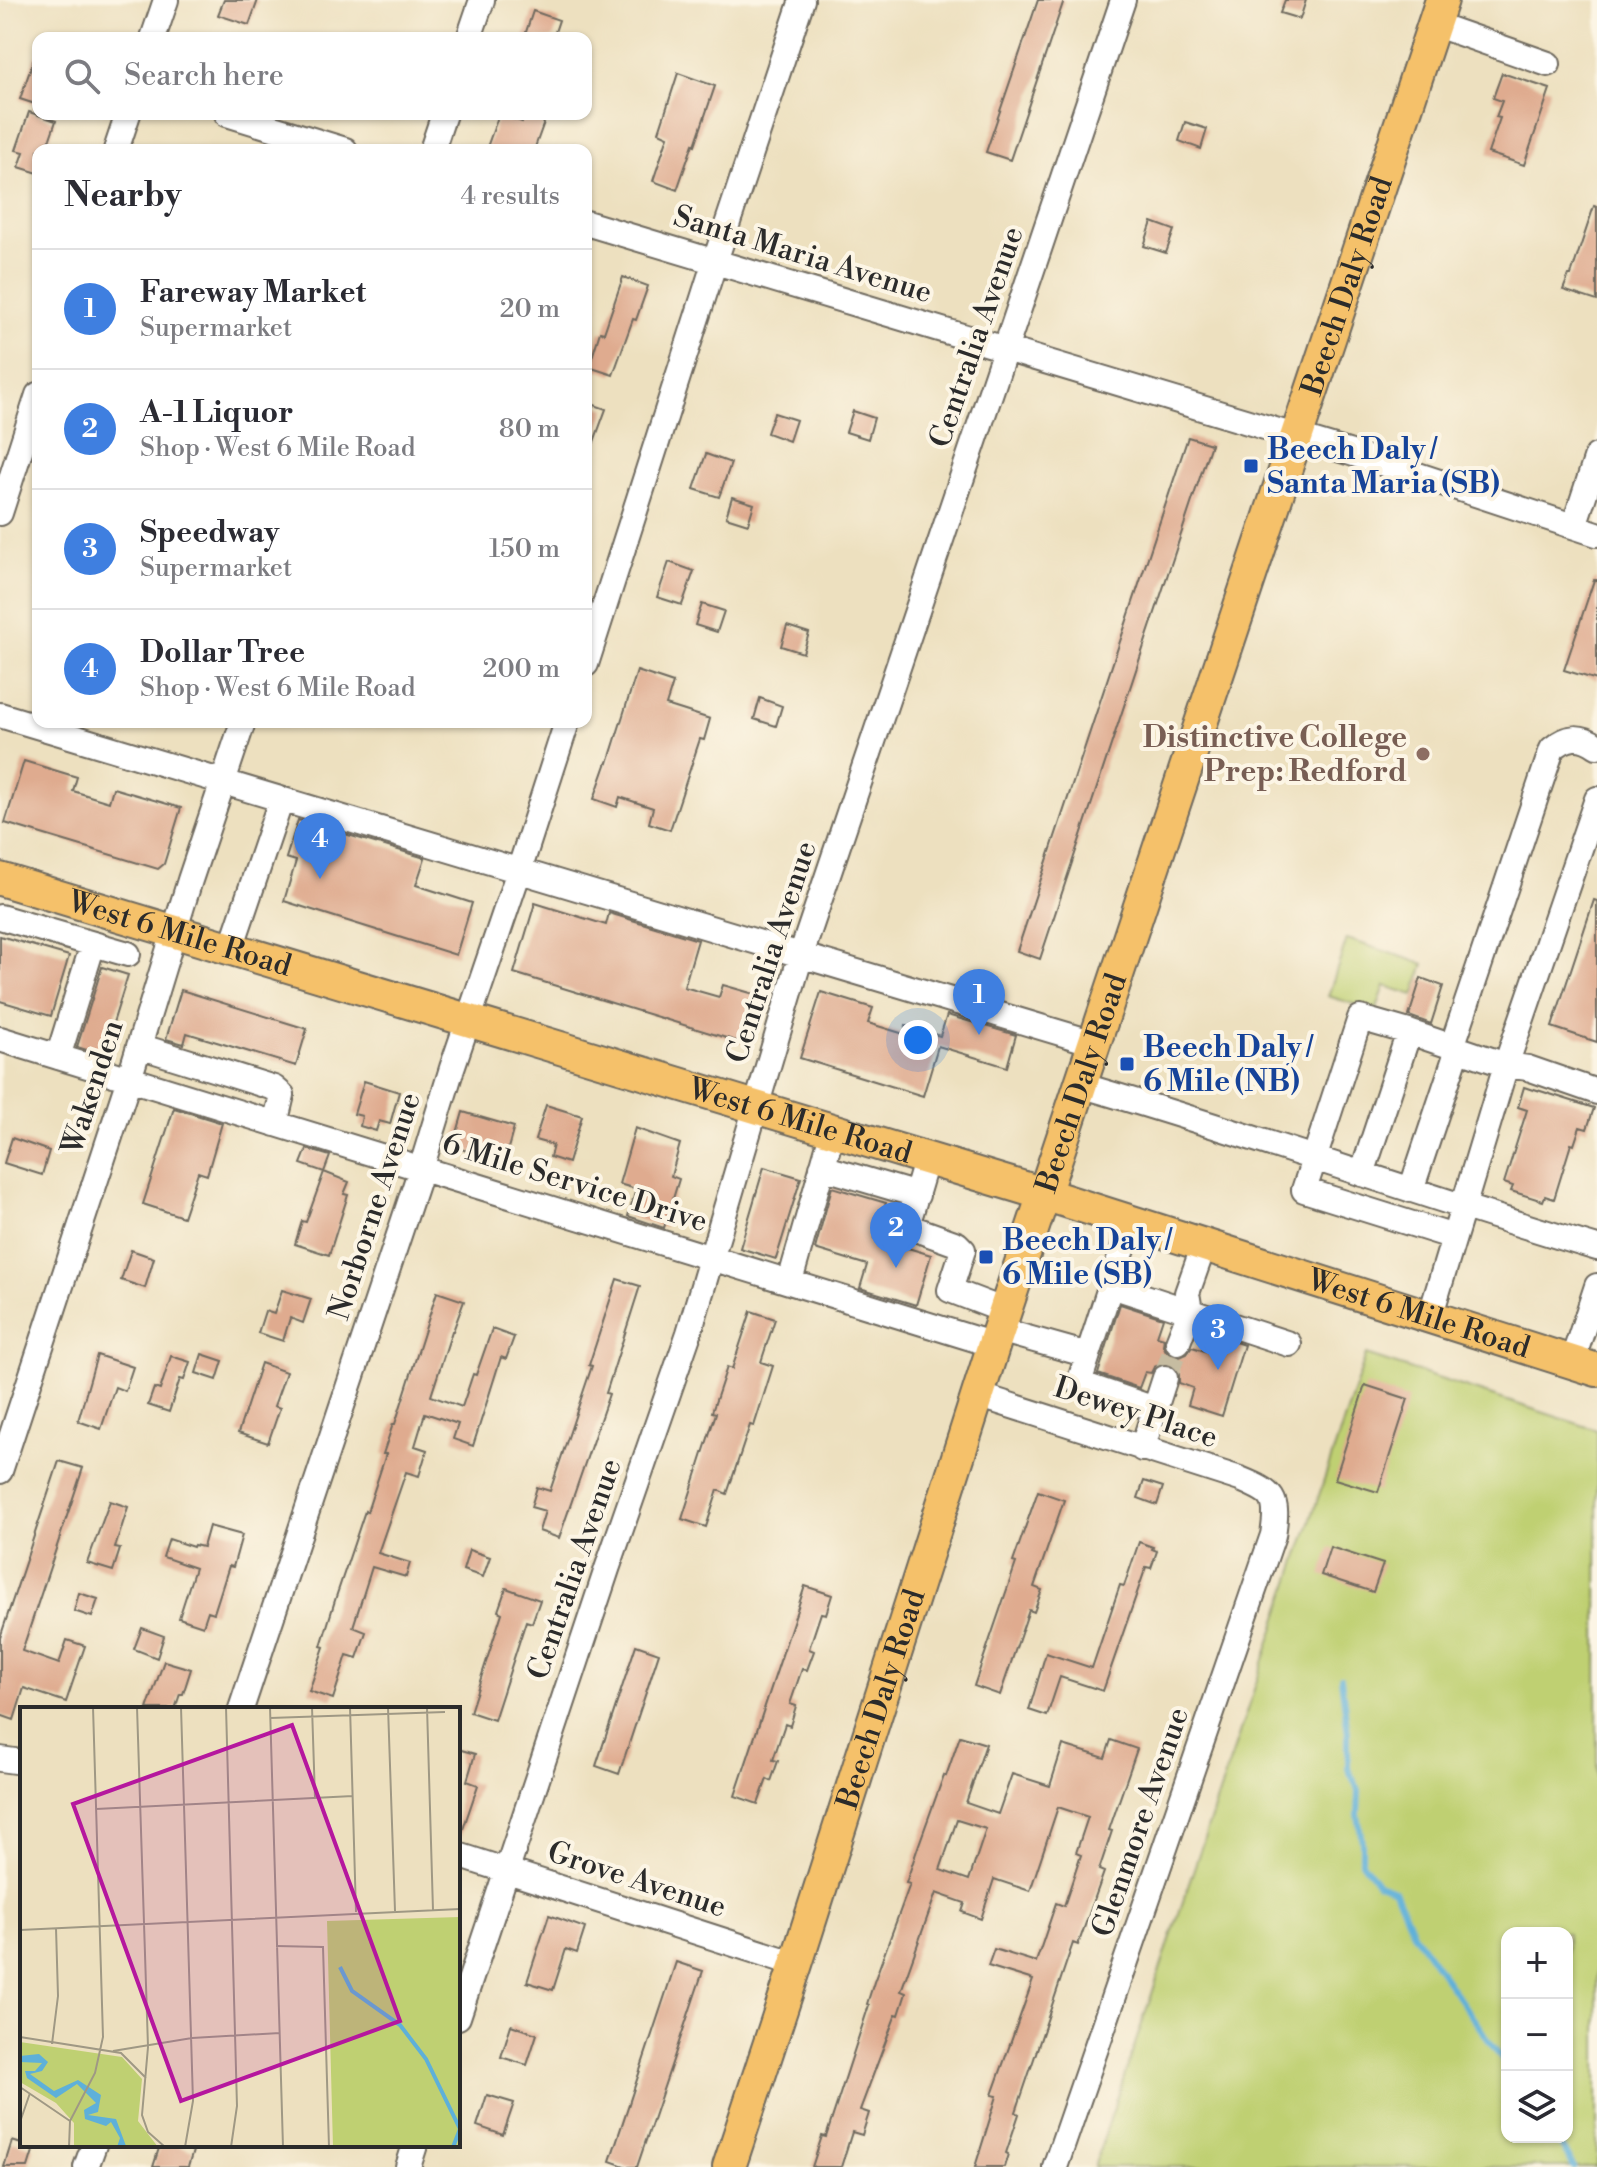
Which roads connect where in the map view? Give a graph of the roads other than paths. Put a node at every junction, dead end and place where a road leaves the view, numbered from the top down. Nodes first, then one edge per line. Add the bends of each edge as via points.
1 (166, 0) edge
2 (482, 0) edge
3 (802, 0) edge
4 (1123, 0) edge
5 (1438, 12) edge
6 (155, 32) edge
7 (471, 32) edge
8 (1548, 64) dead end
9 (126, 120) edge
10 (247, 120) edge
11 (442, 120) edge
12 (118, 144) edge
13 (325, 144) edge
14 (434, 144) edge
15 (592, 225) edge
16 (715, 261) junction
17 (1006, 348) junction
18 (32, 414) edge
19 (1297, 437) junction
20 (1597, 456) edge
21 (0, 513) edge
22 (1585, 530) edge
23 (592, 645) edge
24 (0, 715) edge
25 (32, 724) edge
26 (44, 728) edge
27 (241, 728) edge
28 (565, 728) edge
29 (1597, 746) edge
30 (223, 781) junction
31 (1597, 799) edge
32 (281, 800) junction
33 (519, 871) junction
34 (0, 879) edge
35 (72, 900) junction
36 (0, 917) edge
37 (174, 930) junction
38 (63, 935) junction
39 (93, 944) junction
40 (231, 948) junction
41 (128, 954) dead end
42 (801, 955) junction
43 (469, 1020) junction
44 (1409, 1032) junction
45 (0, 1039) edge
46 (1094, 1043) junction
47 (139, 1046) junction
48 (1455, 1048) junction
49 (58, 1057) junction
50 (1506, 1065) junction
51 (129, 1079) junction
52 (1080, 1085) junction
53 (1597, 1092) edge
54 (755, 1106) junction
55 (275, 1124) junction
56 (833, 1130) junction
57 (927, 1158) junction
58 (1314, 1158) junction
59 (822, 1167) junction
60 (421, 1169) junction
61 (1362, 1174) junction
62 (1411, 1190) junction
63 (1044, 1194) junction
64 (917, 1195) junction
65 (1463, 1207) junction
66 (1133, 1222) junction
67 (1454, 1237) junction
68 (1204, 1245) junction
69 (1597, 1248) edge
70 (711, 1257) junction
71 (790, 1281) junction
72 (1112, 1286) junction
73 (1597, 1286) edge
74 (1190, 1311) junction
75 (1430, 1317) junction
76 (999, 1329) junction
77 (1178, 1342) tunnel mouth
78 (1289, 1344) dead end
79 (1088, 1355) junction
80 (1584, 1366) edge
81 (1165, 1378) tunnel mouth
82 (978, 1395) junction
83 (1155, 1409) junction
84 (1142, 1449) junction
85 (0, 1471) edge
86 (1271, 1496) joint
87 (242, 1707) edge
88 (0, 1759) edge
89 (20, 1762) edge
90 (460, 1856) edge
91 (508, 1870) junction
92 (796, 1964) junction
93 (460, 2011) edge
94 (93, 2147) edge
95 (414, 2147) edge
96 (86, 2167) edge
97 (408, 2167) edge
98 (729, 2167) edge
99 (1055, 2167) edge

1 - 6 street
2 - 7 street
3 - 16 street
4 - 17 street, Centralia Avenue
5 - 8 street
5 - 19 main road, Beech Daly Road
9 - 12 street
10 - 13 street
11 - 14 street
15 - 16 street, Santa Maria Avenue
16 - 17 street, Santa Maria Avenue
16 - 23 street
17 - 19 street, Santa Maria Avenue
17 - 42 street, Centralia Avenue
18 - 21 street
19 - 22 street, Santa Maria Avenue
19 - 46 main road, Beech Daly Road
20 - 22 street
24 - 25 street
26 - 30 street
27 - 30 street, Wakenden
28 - 33 street, Norborne Avenue
29 - 48 street via 1570,737 1552,749
30 - 32 street
30 - 37 street, Wakenden
31 - 50 street
32 - 33 street
32 - 40 street
33 - 42 street
33 - 43 street, Norborne Avenue
34 - 35 main road, West 6 Mile Road
35 - 37 main road, West 6 Mile Road
35 - 38 street
36 - 38 street
37 - 40 main road, West 6 Mile Road
37 - 47 street, Wakenden
38 - 39 street
39 - 41 street
39 - 49 street
40 - 43 main road, West 6 Mile Road
42 - 46 street
42 - 54 street, Centralia Avenue
43 - 54 main road, West 6 Mile Road
43 - 60 street, Norborne Avenue
44 - 48 street
44 - 58 street via 1360,1018
44 - 61 street
45 - 49 street, 6 Mile Service Drive
46 - 52 main road, Beech Daly Road
47 - 51 street, Wakenden
47 - 55 street via 274,1088 282,1095
48 - 50 street
48 - 62 street
49 - 51 street, 6 Mile Service Drive
50 - 53 street
50 - 65 street
51 - 55 street, 6 Mile Service Drive
51 - 85 street, Wakenden
52 - 58 street
52 - 63 main road, Beech Daly Road
54 - 56 main road, West 6 Mile Road
54 - 70 street, Centralia Avenue
55 - 60 street, 6 Mile Service Drive
56 - 57 main road, West 6 Mile Road
56 - 59 street
57 - 63 main road, West 6 Mile Road
57 - 64 street
58 - 61 street
58 - 67 street via 1304,1190
59 - 64 street
59 - 71 street
60 - 70 street, 6 Mile Service Drive
60 - 87 street, Norborne Avenue
61 - 62 street
62 - 65 street
63 - 66 main road, West 6 Mile Road
63 - 76 main road, Beech Daly Road
64 - 76 street via 907,1226 963,1250 950,1290
65 - 67 street
65 - 69 street
66 - 68 main road, West 6 Mile Road
66 - 72 street
67 - 75 street
68 - 74 street via 1187,1293
68 - 75 main road, West 6 Mile Road
70 - 71 street, 6 Mile Service Drive
70 - 91 street, Centralia Avenue
71 - 76 street, 6 Mile Service Drive
72 - 74 street
72 - 79 street
73 - 80 street
74 - 77 street
74 - 78 street
75 - 80 main road, West 6 Mile Road
76 - 79 street
76 - 82 main road, Beech Daly Road
79 - 83 street via 1079,1383
81 - 83 street
82 - 84 street, Dewey Place
82 - 92 main road, Beech Daly Road
83 - 84 street
84 - 86 street, Dewey Place via 1240,1479
86 - 99 street, Glenmore Avenue via 1277,1511 1273,1535
88 - 89 street
90 - 91 street, Grove Avenue
91 - 92 street, Grove Avenue
91 - 93 street, Centralia Avenue
92 - 98 main road, Beech Daly Road
94 - 96 street
95 - 97 street

